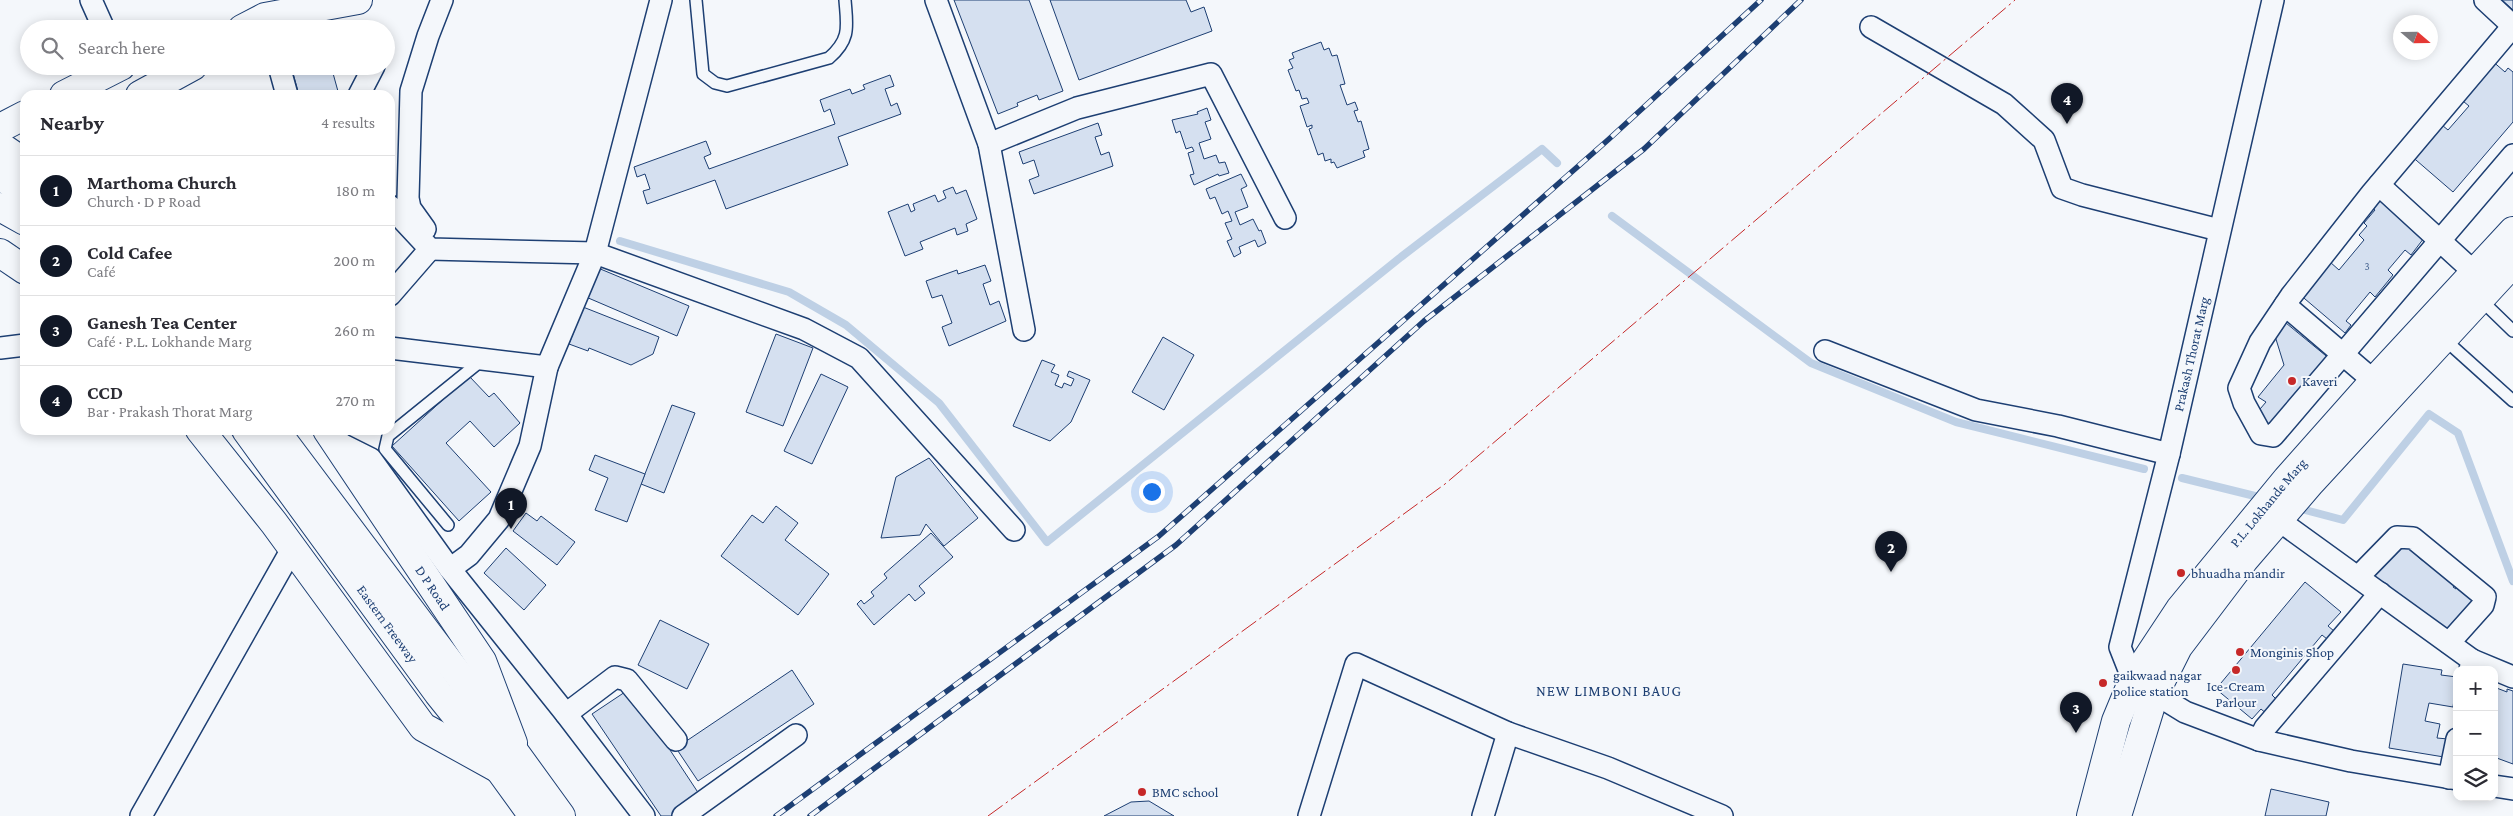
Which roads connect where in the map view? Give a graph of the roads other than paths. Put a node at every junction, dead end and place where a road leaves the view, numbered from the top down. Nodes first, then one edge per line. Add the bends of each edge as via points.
1 (91, 0) edge
2 (358, 0) edge
3 (442, 0) edge
4 (661, 0) edge
5 (696, 0) edge
6 (845, 0) edge
7 (936, 0) edge
8 (2273, 0) edge
9 (2485, 0) edge
10 (100, 20) edge
11 (278, 20) edge
12 (2513, 26) edge
13 (1871, 27) dead end
14 (103, 75) edge
15 (281, 75) edge
16 (369, 75) edge
17 (178, 79) edge
18 (74, 90) edge
19 (152, 90) edge
20 (286, 90) edge
21 (362, 90) edge
22 (20, 118) edge
23 (0, 128) edge
24 (989, 144) junction
25 (2513, 155) edge
26 (12, 163) edge
27 (20, 181) edge
28 (2379, 185) junction
29 (0, 207) edge
30 (395, 211) edge
31 (20, 218) edge
32 (1285, 218) dead end
33 (2219, 230) junction
34 (2513, 231) edge
35 (2441, 240) junction
36 (596, 246) junction
37 (430, 249) junction
38 (0, 253) edge
39 (0, 263) edge
40 (2513, 263) edge
41 (20, 267) edge
42 (20, 269) edge
43 (2474, 272) junction
44 (395, 290) edge
45 (2480, 300) junction
46 (2285, 304) junction
47 (1024, 330) dead end
48 (2435, 331) junction
49 (2513, 331) edge
50 (20, 346) edge
51 (0, 348) edge
52 (395, 349) edge
53 (1825, 351) dead end
54 (2344, 354) junction
55 (484, 359) junction
56 (547, 367) junction
57 (2374, 381) junction
58 (2513, 401) edge
59 (395, 430) edge
60 (204, 435) edge
61 (250, 435) edge
62 (279, 435) edge
63 (389, 435) edge
64 (332, 436) edge
65 (2169, 454) junction
66 (2270, 514) junction
67 (448, 525) dead end
68 (1014, 530) dead end
69 (292, 549) junction
70 (450, 569) junction
71 (2358, 577) junction
72 (2380, 593) junction
73 (2450, 643) junction
74 (2471, 665) edge
75 (2513, 677) edge
76 (2143, 687) junction
77 (566, 714) junction
78 (1508, 733) junction
79 (796, 735) dead end
80 (676, 740) dead end
81 (2259, 740) junction
82 (508, 762) junction
83 (2453, 779) edge
84 (2498, 787) edge
85 (2513, 790) edge
86 (141, 816) edge
87 (532, 816) edge
88 (561, 816) edge
89 (644, 816) edge
90 (683, 816) edge
91 (1309, 816) edge
92 (1483, 816) edge
93 (1722, 816) edge
94 (2090, 816) edge
95 (2117, 816) edge

1 - 10 street
2 - 11 main road
3 - 36 street via 411,91 408,198 419,223 436,237
4 - 36 street via 608,166
5 - 6 lane via 703,74 715,83 727,86 829,58 841,47 847,27
7 - 24 street
8 - 33 street, Prakash Thorat Marg
9 - 12 street
12 - 28 street
13 - 33 street via 2004,104 2044,140 2062,188
14 - 18 main road
15 - 20 street
16 - 21 street
17 - 19 main road
22 - 23 main road
24 - 32 street via 1077,108 1211,74
24 - 47 street
25 - 35 street
26 - 27 main road
28 - 35 street
28 - 46 street
29 - 31 main road
30 - 37 street
33 - 65 street, Prakash Thorat Marg
34 - 43 main road, P.L. Lokhande Marg
35 - 43 street
35 - 54 street
36 - 37 street
36 - 56 street
36 - 68 street via 804,329 859,358
37 - 44 street
38 - 41 main road
39 - 42 main road
40 - 45 main road, P.L. Lokhande Marg
43 - 48 main road, P.L. Lokhande Marg
45 - 48 main road, P.L. Lokhande Marg
45 - 49 lane
46 - 54 street
46 - 54 street via 2260,342 2239,388 2261,434 2273,436
48 - 57 main road, P.L. Lokhande Marg
48 - 58 lane
48 - 66 main road, P.L. Lokhande Marg
50 - 51 street
52 - 55 street
53 - 65 street via 1976,410 2058,426
54 - 57 street
55 - 56 street
55 - 59 lane
56 - 70 street via 530,446 499,519 469,555
57 - 66 main road, P.L. Lokhande Marg
60 - 69 main road
61 - 82 main road, Eastern Freeway via 438,693
62 - 82 main road, Eastern Freeway via 461,678
63 - 67 lane via 385,449
64 - 70 street via 371,459
64 - 82 main road, D P Road via 482,661
65 - 76 street, Prakash Thorat Marg via 2120,647
66 - 71 street
66 - 76 main road, P.L. Lokhande Marg via 2244,560
69 - 82 main road via 423,726
69 - 86 street
70 - 77 street
71 - 72 street
71 - 73 street via 2397,537 2413,538 2485,597 2483,605
72 - 73 street
72 - 81 street via 2265,728
73 - 74 street
74 - 75 street
76 - 81 street via 2185,712
76 - 94 main road, P.L. Lokhande Marg via 2116,721
76 - 95 main road, P.L. Lokhande Marg
77 - 80 street via 615,676 627,680
77 - 89 street
78 - 91 street via 1356,664
78 - 92 street
78 - 93 street via 1608,768
79 - 90 street
81 - 83 street
82 - 87 main road, Eastern Freeway
82 - 88 main road, Eastern Freeway
84 - 85 street

